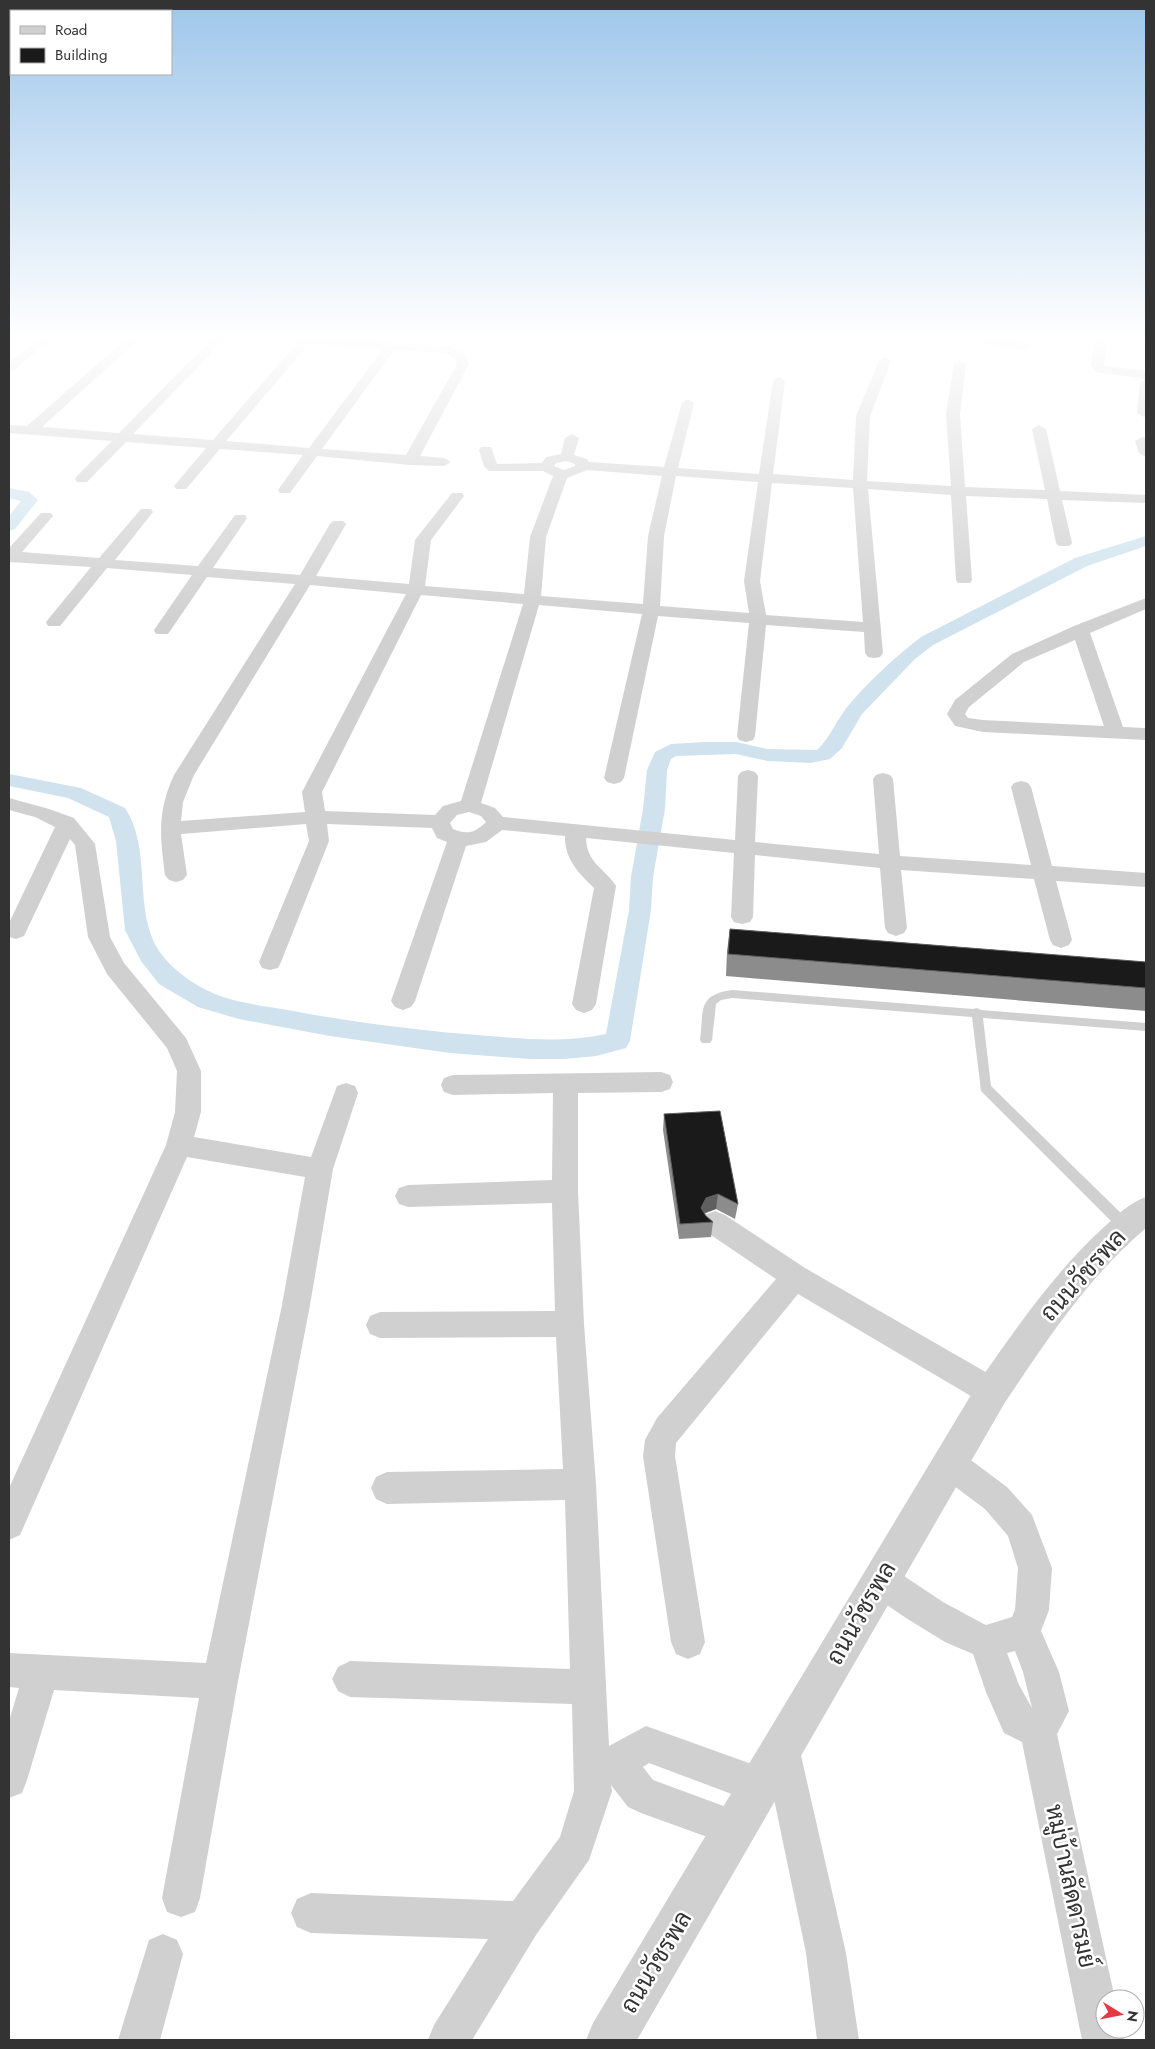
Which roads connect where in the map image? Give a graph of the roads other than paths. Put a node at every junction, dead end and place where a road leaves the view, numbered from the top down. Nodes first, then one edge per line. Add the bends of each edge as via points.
1 (65, 434) edge
2 (128, 434) edge
3 (227, 434) edge
4 (327, 434) edge
5 (425, 434) edge
6 (680, 434) edge
7 (772, 434) edge
8 (862, 434) edge
9 (954, 434) edge
10 (1040, 434) edge
11 (124, 438) junction
12 (572, 438) dead end
13 (218, 445) junction
14 (486, 450) dead end
15 (314, 452) junction
16 (410, 461) junction
17 (444, 462) dead end
18 (558, 466) junction
19 (670, 471) junction
20 (767, 478) junction
21 (82, 479) dead end
22 (860, 484) junction
23 (181, 486) dead end
24 (285, 490) dead end
25 (957, 491) junction
26 (457, 496) dead end
27 (1053, 496) junction
28 (1146, 499) edge
29 (146, 512) dead end
30 (46, 516) dead end
31 (240, 518) dead end
32 (338, 524) dead end
33 (1064, 543) dead end
34 (10, 556) edge
35 (104, 563) junction
36 (203, 572) junction
37 (306, 580) junction
38 (964, 580) dead end
39 (416, 590) junction
40 (532, 600) junction
41 (1146, 603) edge
42 (651, 611) junction
43 (758, 619) junction
44 (54, 622) dead end
45 (872, 628) junction
46 (162, 630) dead end
47 (1080, 630) junction
48 (874, 653) dead end
49 (1115, 732) junction
50 (1146, 734) edge
51 (746, 736) dead end
52 (748, 776) dead end
53 (614, 778) dead end
54 (883, 780) dead end
55 (1021, 787) dead end
56 (9, 804) edge
57 (470, 806) junction
58 (317, 817) junction
59 (440, 822) junction
60 (67, 823) junction
61 (497, 823) junction
62 (170, 828) junction
63 (576, 831) junction
64 (666, 839) joint
65 (458, 840) junction
66 (744, 846) junction
67 (890, 862) junction
68 (1043, 873) junction
69 (176, 875) dead end
70 (1146, 880) edge
71 (742, 917) dead end
72 (896, 928) dead end
73 (16, 931) dead end
74 (1062, 940) dead end
75 (270, 962) dead end
76 (403, 1001) dead end
77 (584, 1004) dead end
78 (977, 1012) junction
79 (1146, 1027) edge
80 (706, 1040) dead end
81 (661, 1082) dead end
82 (566, 1083) junction
83 (453, 1085) dead end
84 (346, 1093) dead end
85 (179, 1144) junction
86 (320, 1169) junction
87 (565, 1190) junction
88 (408, 1196) dead end
89 (1136, 1218) edge
90 (715, 1223) edge
91 (795, 1277) junction
92 (570, 1324) junction
93 (380, 1325) dead end
94 (992, 1392) junction
95 (948, 1463) junction
96 (580, 1484) junction
97 (387, 1488) dead end
98 (9, 1524) edge
99 (880, 1580) junction
100 (1024, 1631) junction
101 (688, 1642) dead end
102 (986, 1642) junction
103 (25, 1671) edge
104 (350, 1679) dead end
105 (220, 1682) junction
106 (590, 1687) junction
107 (1038, 1731) junction
108 (782, 1751) junction
109 (604, 1758) junction
110 (9, 1780) edge
111 (761, 1786) junction
112 (736, 1828) junction
113 (181, 1898) dead end
114 (311, 1913) dead end
115 (522, 1920) junction
116 (163, 1954) dead end
117 (139, 2040) edge
118 (449, 2040) edge
119 (610, 2040) edge
120 (838, 2040) edge
121 (1103, 2040) edge

1 - 11 street
2 - 11 street
3 - 13 street
4 - 15 street
5 - 16 street
6 - 19 street
7 - 20 street
8 - 22 street
9 - 25 street
10 - 27 street
11 - 13 street
11 - 21 street
12 - 18 street
13 - 15 street
13 - 23 street
14 - 18 street via 494,468
15 - 16 street
15 - 24 street
16 - 17 street
18 - 19 street via 579,460 583,466
18 - 40 street via 538,537
19 - 20 street
19 - 42 street via 656,536
20 - 22 street
20 - 43 street via 752,582
22 - 25 street
22 - 45 street
25 - 27 street
25 - 38 street
26 - 39 street via 423,540
27 - 28 street
27 - 33 street
29 - 35 street
30 - 34 street
31 - 36 street
32 - 37 street
34 - 35 street
35 - 36 street
35 - 44 street
36 - 37 street
36 - 46 street
37 - 39 street
37 - 62 street via 184,775 170,811
39 - 40 street
39 - 58 street via 312,792
40 - 42 street
40 - 57 street
41 - 47 street
42 - 43 street
42 - 53 street
43 - 45 street
43 - 51 street
45 - 48 street
47 - 49 street
47 - 49 street via 1018,658 961,704 956,714 962,722 983,726
49 - 50 street
52 - 66 street
54 - 67 street
55 - 68 street
56 - 60 street
57 - 59 street via 450,810
57 - 61 street via 488,812
58 - 59 street
58 - 62 street
58 - 75 street via 319,841
59 - 65 street via 444,833
60 - 73 street
60 - 85 street via 85,844 99,937 115,968 177,1044 189,1071 188,1112
61 - 63 street
61 - 65 street via 488,833 474,840
62 - 69 street
63 - 64 street
63 - 77 street via 574,844 581,862 605,886
64 - 66 street
65 - 76 street
66 - 67 street
66 - 71 street
67 - 68 street
67 - 72 street
68 - 70 street
68 - 74 street
78 - 79 lane
78 - 80 lane via 732,994 718,996 711,1002
78 - 89 lane via 985,1088
81 - 82 street
82 - 83 street
82 - 87 street
84 - 86 street
85 - 86 street
85 - 98 street
86 - 105 street via 267,1455
87 - 88 street
87 - 92 street
89 - 94 street, ถนนวัชรพล via 1067,1286
90 - 91 street
91 - 94 street
91 - 101 street via 674,1420 661,1440 659,1456
92 - 93 street
92 - 96 street
94 - 95 street, ถนนวัชรพล
95 - 99 street, ถนนวัชรพล
95 - 100 street via 996,1498 1021,1526 1034,1568 1032,1610
96 - 97 street
96 - 106 street
99 - 102 street via 935,1619 962,1634
99 - 108 street, ถนนวัชรพล
100 - 102 street
100 - 107 street via 1041,1672 1051,1711
102 - 107 street via 1017,1720
103 - 105 street
103 - 110 street
104 - 106 street
105 - 113 street
106 - 109 street
107 - 121 street, หมู่บ้านลัดดารมย์
108 - 111 street, ถนนวัชรพล
108 - 120 street via 826,1953
109 - 111 street via 646,1744
109 - 112 street via 641,1794
109 - 115 street via 576,1847
111 - 112 street, ถนนวัชรพล
112 - 119 street, ถนนวัชรพล
114 - 115 street
115 - 118 street
116 - 117 street

